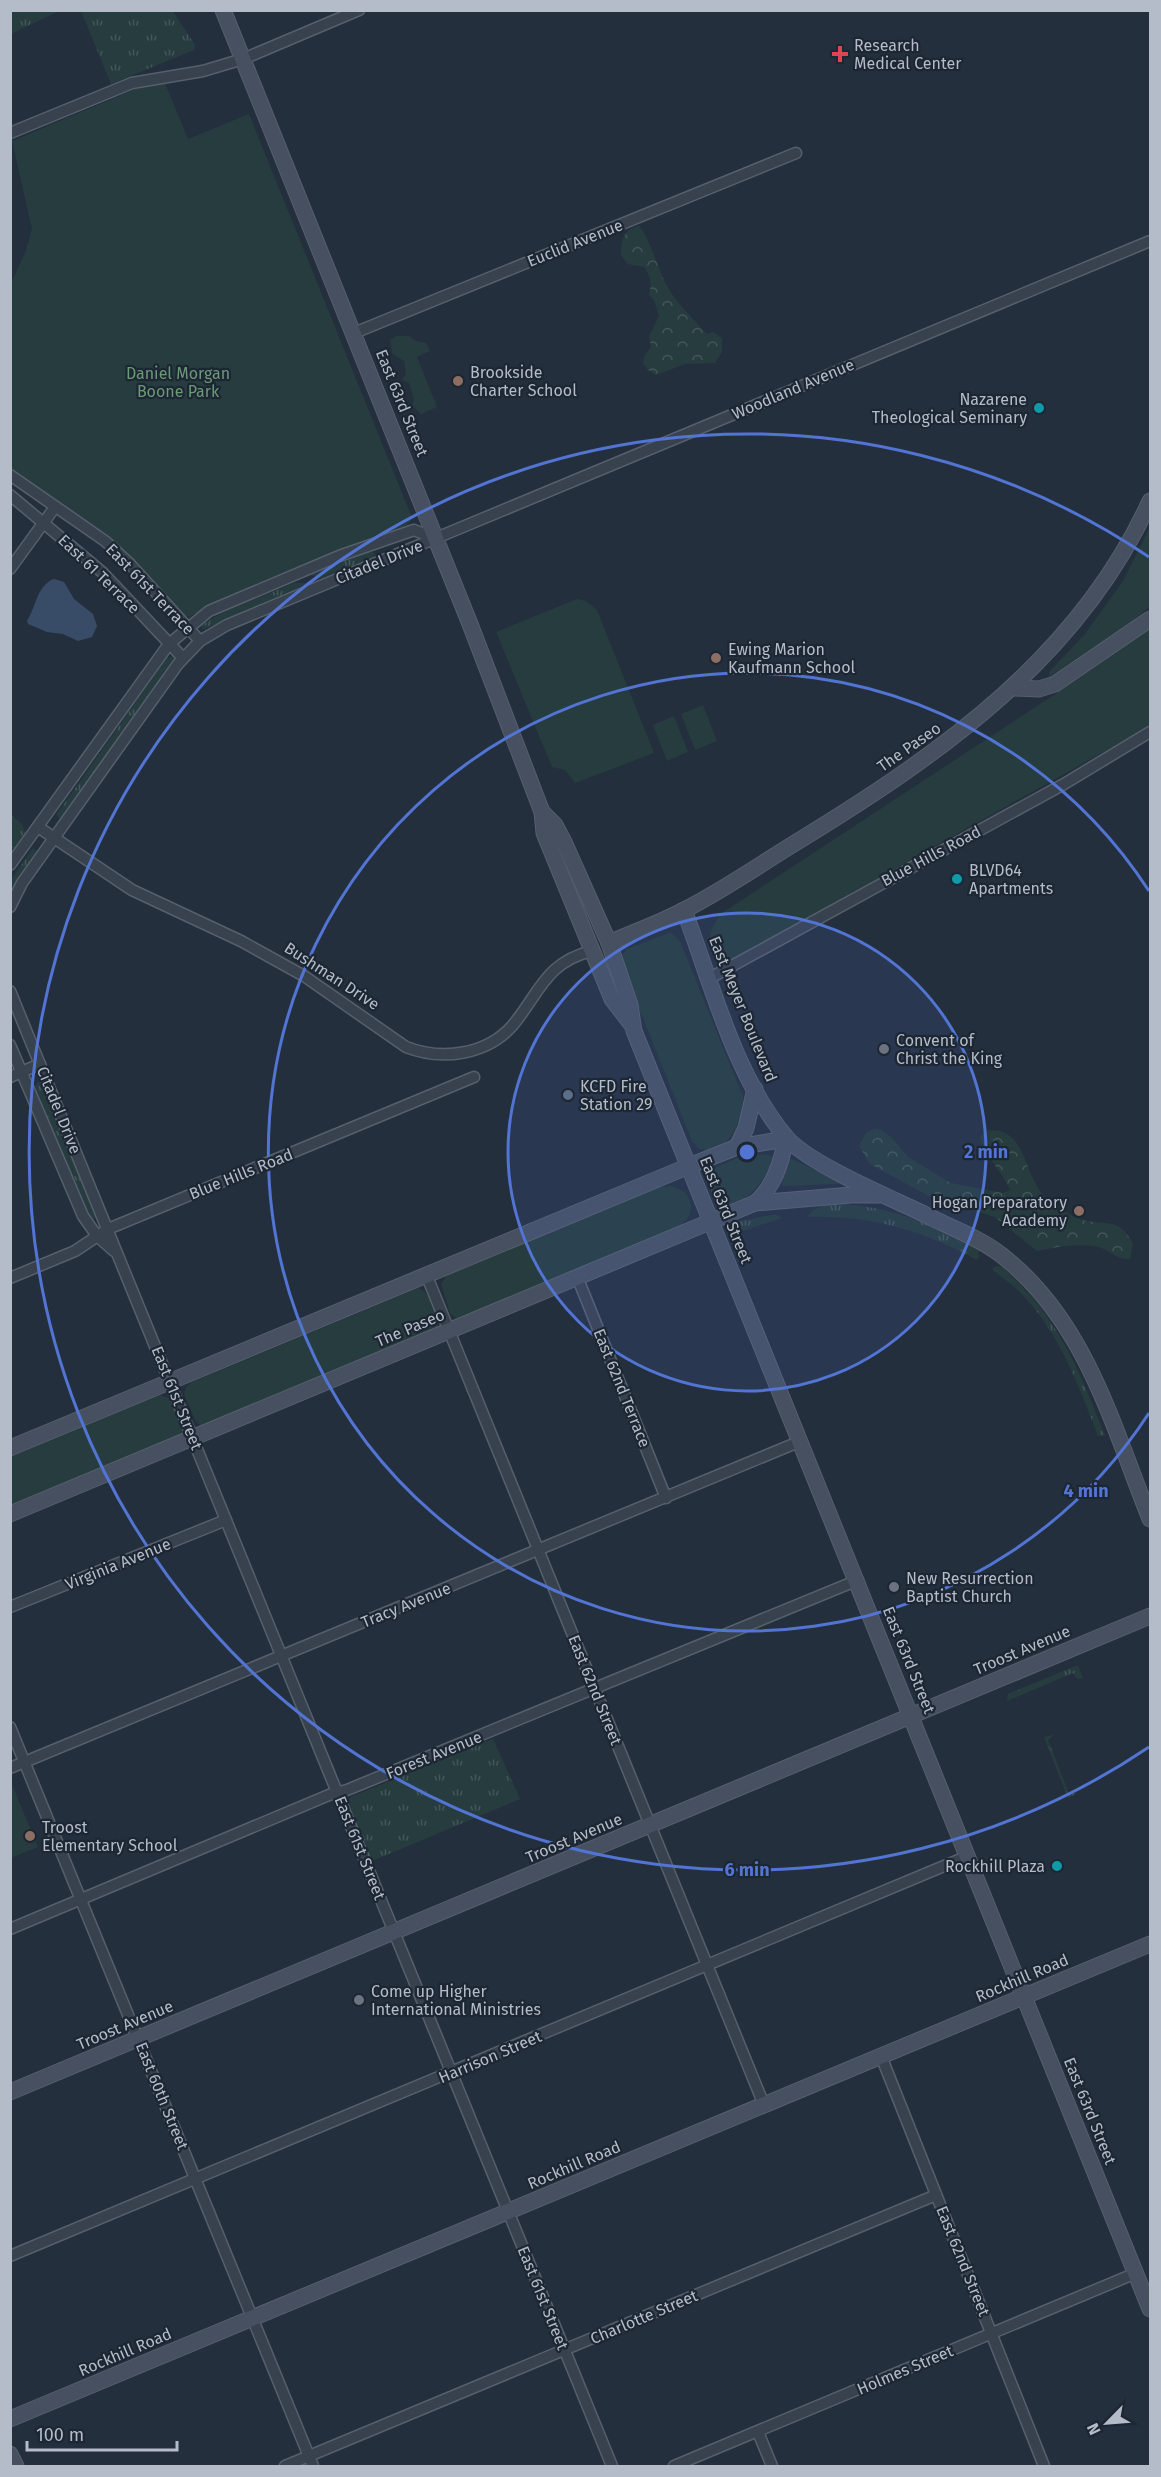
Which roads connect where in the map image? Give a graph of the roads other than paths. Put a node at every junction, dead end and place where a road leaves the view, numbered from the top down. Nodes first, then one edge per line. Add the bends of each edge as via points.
1 (223, 10) edge
2 (359, 10) edge
3 (243, 59) junction
4 (10, 133) edge
5 (796, 153) dead end
6 (1150, 241) edge
7 (354, 333) junction
8 (10, 476) edge
9 (10, 495) edge
10 (1150, 501) edge
11 (55, 507) junction
12 (44, 523) junction
13 (436, 539) junction
14 (10, 569) edge
15 (1150, 619) edge
16 (188, 626) junction
17 (200, 641) junction
18 (170, 644) junction
19 (183, 658) junction
20 (1015, 688) junction
21 (1150, 732) edge
22 (542, 812) junction
23 (38, 827) junction
24 (55, 837) junction
25 (10, 865) edge
26 (566, 886) junction
27 (10, 907) edge
28 (684, 910) junction
29 (609, 943) junction
30 (592, 951) junction
31 (710, 978) junction
32 (10, 991) edge
33 (630, 1005) junction
34 (632, 1025) junction
35 (10, 1045) edge
36 (40, 1064) junction
37 (22, 1072) junction
38 (10, 1077) edge
39 (474, 1077) dead end
40 (754, 1089) junction
41 (786, 1138) junction
42 (737, 1147) junction
43 (689, 1166) junction
44 (885, 1195) junction
45 (755, 1203) junction
46 (712, 1223) junction
47 (108, 1229) junction
48 (97, 1236) junction
49 (118, 1255) junction
50 (426, 1274) junction
51 (10, 1278) edge
52 (578, 1279) junction
53 (448, 1332) junction
54 (170, 1381) junction
55 (193, 1438) junction
56 (801, 1441) junction
57 (10, 1448) edge
58 (666, 1498) junction
59 (10, 1514) edge
60 (1150, 1519) edge
61 (226, 1520) junction
62 (538, 1551) junction
63 (858, 1580) junction
64 (10, 1607) edge
65 (1150, 1616) edge
66 (282, 1656) junction
67 (595, 1690) junction
68 (912, 1716) junction
69 (10, 1727) edge
70 (25, 1762) junction
71 (10, 1768) edge
72 (338, 1792) junction
73 (650, 1826) junction
74 (968, 1856) junction
75 (82, 1899) junction
76 (10, 1929) edge
77 (395, 1933) junction
78 (1149, 1949) edge
79 (707, 1966) junction
80 (1024, 1996) junction
81 (139, 2039) junction
82 (881, 2056) junction
83 (452, 2073) junction
84 (10, 2092) edge
85 (764, 2105) junction
86 (196, 2179) junction
87 (936, 2195) junction
88 (508, 2212) junction
89 (10, 2256) edge
90 (1143, 2270) edge
91 (1150, 2309) edge
92 (252, 2318) junction
93 (991, 2333) junction
94 (564, 2350) junction
95 (10, 2419) edge
96 (758, 2432) junction
97 (10, 2454) edge
98 (311, 2462) edge
99 (16, 2466) edge
100 (285, 2466) edge
101 (612, 2466) edge
102 (674, 2466) edge
103 (772, 2466) edge
104 (1044, 2466) edge

1 - 3 main road, East 63rd Street
2 - 3 street
3 - 4 street via 191,74 132,83
3 - 7 main road, East 63rd Street
5 - 7 street, Euclid Avenue
6 - 13 street, Woodland Avenue
7 - 13 main road, East 63rd Street
8 - 11 street, East 61st Terrace
9 - 12 street, East 61 Terrace
10 - 20 main road via 1121,556 1075,624
11 - 12 street
11 - 16 street, East 61st Terrace via 114,549
12 - 14 street
12 - 18 street, East 61 Terrace via 102,572
13 - 16 street, Citadel Drive via 414,530 339,556 209,610
13 - 17 street, Citadel Drive via 227,625
13 - 22 main road, East 63rd Street
15 - 20 main road via 1055,684 1039,689
16 - 17 street, East 61st Terrace
16 - 18 street, Citadel Drive
17 - 19 street, Citadel Drive
18 - 19 street, East 61 Terrace
18 - 23 street, Citadel Drive
19 - 24 street, Citadel Drive
20 - 28 main road, The Paseo via 962,732 851,809
21 - 31 street, Blue Hills Road via 1064,784
22 - 26 main road, East 63rd Street via 544,834
22 - 29 main road, East 63rd Street via 564,842
23 - 24 street, Bushman Drive
23 - 25 street, Citadel Drive
24 - 27 street, Citadel Drive
24 - 30 street, Bushman Drive via 132,890 241,941 304,976 397,1041 421,1053 464,1053 491,1042 513,1025 547,976 567,961
26 - 29 main road via 598,940
26 - 30 main road, East 63rd Street
28 - 29 main road
28 - 31 main road, East Meyer Boulevard
29 - 33 main road, East 63rd Street
30 - 33 main road via 606,961
30 - 34 main road, East 63rd Street via 612,999
31 - 40 main road, East Meyer Boulevard
32 - 36 street, Citadel Drive
33 - 34 main road, East 63rd Street
34 - 43 main road, East 63rd Street
35 - 37 street, Citadel Drive
36 - 37 street
36 - 47 street, Citadel Drive
37 - 38 street
37 - 48 street, Citadel Drive via 83,1216
39 - 47 street, Blue Hills Road
40 - 41 main road, East Meyer Boulevard
40 - 42 main road via 746,1128
41 - 42 main road
41 - 44 main road, East Meyer Boulevard via 828,1166
41 - 45 main road, The Paseo via 767,1194
42 - 43 main road
43 - 46 main road, East 63rd Street
43 - 50 main road
44 - 45 main road
44 - 60 main road, East Meyer Boulevard via 989,1246 1046,1297 1089,1367
45 - 46 main road, The Paseo
46 - 52 main road, The Paseo
46 - 56 main road, East 63rd Street
47 - 48 street, Blue Hills Road
47 - 49 street, East 61st Street
48 - 49 street, Citadel Drive
48 - 51 street, Blue Hills Road via 75,1251
49 - 54 street, East 61st Street
50 - 53 street, East 62nd Street
50 - 54 main road
52 - 53 main road, The Paseo
52 - 58 street, East 62nd Terrace
53 - 55 main road, The Paseo
53 - 62 street, East 62nd Street
54 - 55 street, East 61st Street
54 - 57 main road
55 - 59 main road, The Paseo
55 - 61 street, East 61st Street
56 - 58 street, Tracy Avenue
56 - 63 main road, East 63rd Street
58 - 62 street, Tracy Avenue
61 - 64 street, Virginia Avenue
61 - 66 street, East 61st Street
62 - 66 street, Tracy Avenue
62 - 67 street, East 62nd Street
63 - 67 street, Forest Avenue
63 - 68 main road, East 63rd Street
65 - 68 main road, Troost Avenue
66 - 70 street, Tracy Avenue
66 - 72 street, East 61st Street
67 - 72 street, Forest Avenue
67 - 73 street, East 62nd Street
68 - 73 main road, Troost Avenue
68 - 74 main road, East 63rd Street
69 - 70 street, East 60th Street
70 - 71 street, Tracy Avenue
70 - 75 street, East 60th Street
72 - 75 street, Forest Avenue
72 - 77 street, East 61st Street
73 - 77 main road, Troost Avenue
73 - 79 street, East 62nd Street
74 - 79 street, Harrison Street
74 - 80 main road, East 63rd Street
75 - 76 street, Forest Avenue
75 - 81 street, East 60th Street
77 - 81 main road, Troost Avenue
77 - 83 street, East 61st Street
78 - 80 main road, Rockhill Road
79 - 83 street, Harrison Street
79 - 85 street, East 62nd Street
80 - 82 main road, Rockhill Road
80 - 90 main road, East 63rd Street
81 - 84 main road, Troost Avenue
81 - 86 street, East 60th Street
82 - 85 main road, Rockhill Road
82 - 87 street, East 62nd Street
83 - 86 street, Harrison Street
83 - 88 street, East 61st Street
85 - 88 main road, Rockhill Road
86 - 89 street, Harrison Street
86 - 92 street, East 60th Street
87 - 93 street, East 62nd Street
87 - 94 street, Charlotte Street
88 - 92 main road, Rockhill Road
88 - 94 street, East 61st Street
90 - 91 main road, East 63rd Street
90 - 93 street, Holmes Street
92 - 95 main road, Rockhill Road
92 - 98 street, East 60th Street
93 - 96 street, Holmes Street
93 - 104 street, East 62nd Street
94 - 98 street, Charlotte Street
94 - 101 street, East 61st Street
96 - 102 street, Holmes Street
96 - 103 street
97 - 99 main road
98 - 100 street, Charlotte Street

